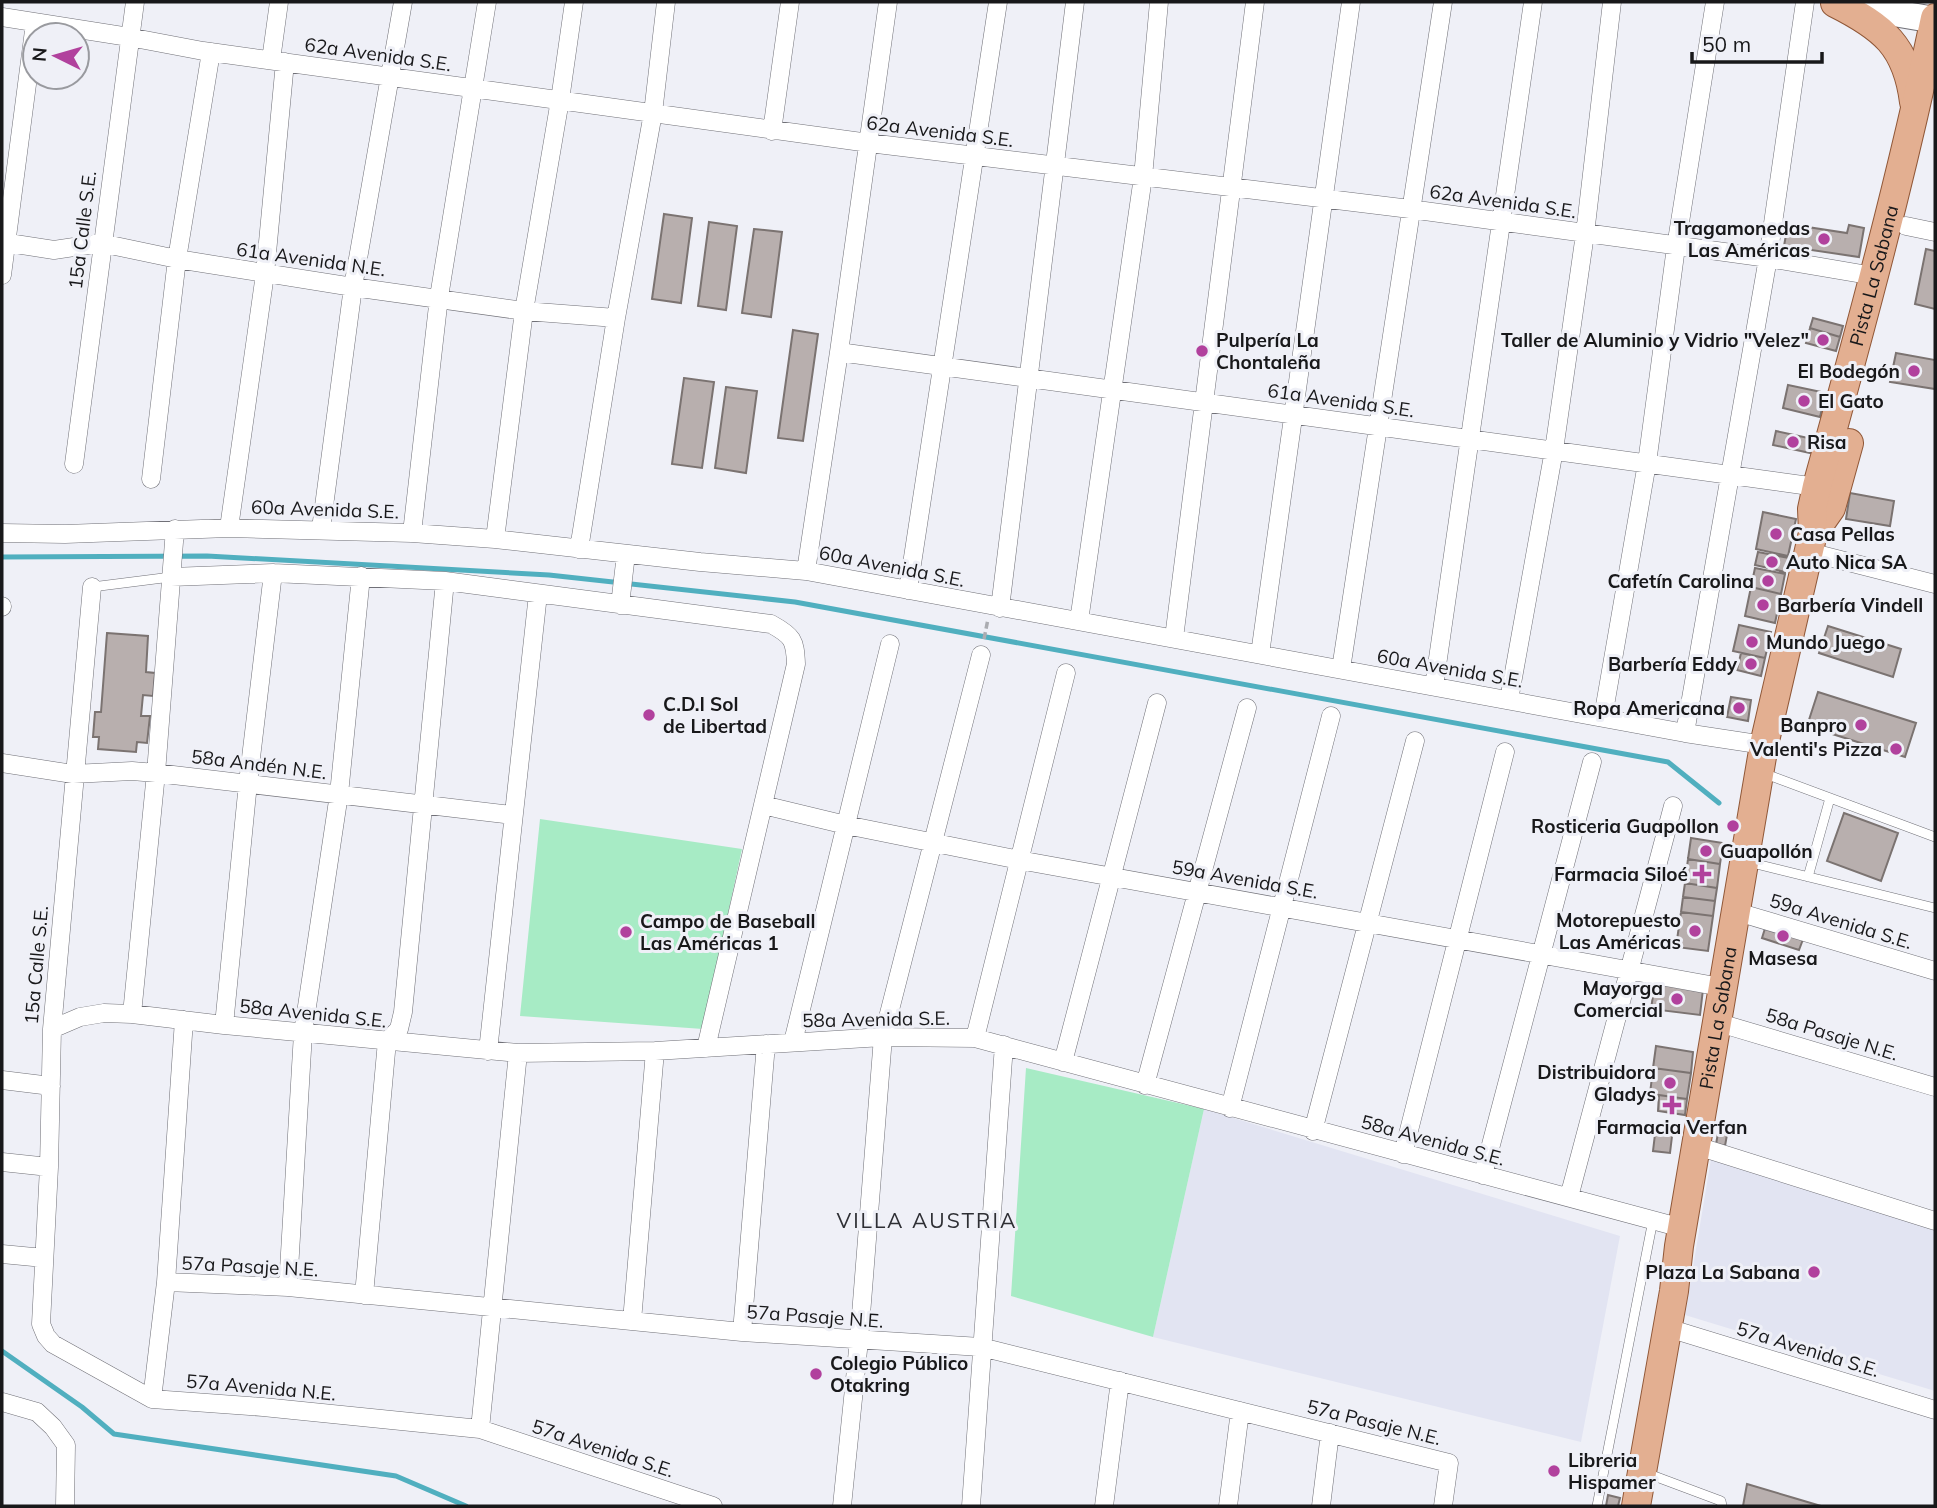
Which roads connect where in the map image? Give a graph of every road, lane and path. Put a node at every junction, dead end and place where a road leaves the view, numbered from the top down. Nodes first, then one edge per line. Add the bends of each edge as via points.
1 (5, 2) edge
2 (135, 2) edge
3 (279, 2) edge
4 (402, 2) edge
5 (487, 2) edge
6 (574, 2) edge
7 (666, 2) edge
8 (790, 2) edge
9 (888, 2) edge
10 (998, 2) edge
11 (1075, 2) edge
12 (1159, 2) edge
13 (1255, 2) edge
14 (1351, 2) edge
15 (1443, 2) edge
16 (1533, 2) edge
17 (1612, 2) edge
18 (1715, 2) edge
19 (1805, 2) edge
20 (1829, 2) edge
21 (1835, 3) edge
22 (2, 18) edge
23 (1935, 19) edge
24 (22, 21) edge
25 (91, 31) edge
26 (129, 37) junction
27 (211, 52) junction
28 (278, 61) junction
29 (390, 77) junction
30 (474, 88) junction
31 (25, 91) edge
32 (560, 100) junction
33 (1925, 109) edge
34 (653, 113) junction
35 (772, 131) junction
36 (869, 143) junction
37 (975, 156) junction
38 (1055, 166) junction
39 (1143, 177) junction
40 (1232, 188) junction
41 (1325, 199) junction
42 (1410, 209) junction
43 (1503, 223) junction
44 (1906, 226) junction
45 (1935, 232) edge
46 (1585, 234) junction
47 (4, 243) edge
48 (101, 243) junction
49 (1676, 247) junction
50 (1768, 258) junction
51 (177, 259) junction
52 (265, 274) junction
53 (2, 275) edge
54 (1874, 276) junction
55 (353, 287) junction
56 (439, 297) junction
57 (524, 311) junction
58 (616, 318) junction
59 (839, 352) junction
60 (941, 366) junction
61 (1029, 378) junction
62 (1114, 390) junction
63 (1204, 402) junction
64 (1293, 415) junction
65 (1379, 426) junction
66 (1470, 439) junction
67 (1554, 450) junction
68 (1647, 463) junction
69 (74, 464) dead end
70 (1729, 474) junction
71 (150, 479) dead end
72 (1826, 488) junction
73 (229, 528) junction
74 (321, 529) junction
75 (2, 533) edge
76 (412, 533) junction
77 (175, 537) junction
78 (495, 539) junction
79 (1811, 542) junction
80 (579, 549) junction
81 (625, 563) junction
82 (806, 571) junction
83 (272, 573) junction
84 (172, 574) junction
85 (361, 576) junction
86 (445, 581) junction
87 (1935, 584) edge
88 (92, 587) joint
89 (908, 590) junction
90 (538, 594) junction
91 (621, 598) junction
92 (994, 612) junction
93 (1079, 621) junction
94 (1174, 638) junction
95 (890, 644) dead end
96 (1261, 654) junction
97 (981, 655) joint
98 (1341, 669) junction
99 (1066, 673) dead end
100 (1434, 686) junction
101 (1509, 700) junction
102 (1157, 703) dead end
103 (1247, 708) dead end
104 (1331, 716) dead end
105 (1603, 717) junction
106 (1685, 733) junction
107 (1415, 741) dead end
108 (1505, 752) dead end
109 (1762, 758) junction
110 (1592, 762) dead end
111 (2, 763) edge
112 (156, 773) junction
113 (74, 774) junction
114 (248, 783) junction
115 (339, 794) junction
116 (1830, 798) junction
117 (423, 804) junction
118 (763, 805) junction
119 (1673, 806) dead end
120 (512, 815) junction
121 (846, 825) junction
122 (1935, 837) edge
123 (932, 842) junction
124 (1019, 860) junction
125 (1743, 861) junction
126 (1112, 877) junction
127 (1808, 877) junction
128 (1198, 891) junction
129 (1282, 907) junction
130 (1935, 908) edge
131 (1734, 911) junction
132 (1368, 923) junction
133 (1457, 939) junction
134 (1541, 954) junction
135 (1629, 970) junction
136 (1935, 971) edge
137 (1721, 987) junction
138 (132, 1014) junction
139 (184, 1020) junction
140 (1716, 1022) junction
141 (224, 1025) junction
142 (52, 1029) junction
143 (303, 1033) junction
144 (883, 1037) junction
145 (975, 1038) junction
146 (387, 1041) junction
147 (793, 1042) junction
148 (766, 1044) junction
149 (1004, 1045) junction
150 (706, 1048) junction
151 (488, 1051) junction
152 (655, 1051) junction
153 (518, 1053) junction
154 (1063, 1062) junction
155 (2, 1080) edge
156 (1145, 1085) junction
157 (51, 1086) junction
158 (1935, 1087) edge
159 (1230, 1108) junction
160 (1313, 1131) junction
161 (1697, 1146) junction
162 (1403, 1154) junction
163 (2, 1163) edge
164 (49, 1167) junction
165 (1483, 1175) junction
166 (1569, 1197) junction
167 (1653, 1220) junction
168 (1935, 1221) edge
169 (1682, 1228) junction
170 (2, 1254) edge
171 (44, 1258) junction
172 (166, 1282) junction
173 (288, 1287) junction
174 (364, 1295) junction
175 (492, 1307) junction
176 (632, 1321) junction
177 (1668, 1328) junction
178 (742, 1332) junction
179 (859, 1340) junction
180 (53, 1344) joint
181 (981, 1347) junction
182 (1119, 1381) junction
183 (152, 1399) junction
184 (2, 1402) edge
185 (1935, 1410) edge
186 (1240, 1411) junction
187 (480, 1429) junction
188 (1330, 1433) junction
189 (1643, 1472) junction
190 (65, 1506) edge
191 (713, 1506) edge
192 (842, 1506) edge
193 (971, 1506) edge
194 (1104, 1506) edge
195 (1228, 1506) edge
196 (1321, 1506) edge
197 (1443, 1506) edge
198 (1597, 1506) edge
199 (1636, 1506) edge
200 (1722, 1506) edge

1 - 22 street
2 - 26 street, 15a Calle S.E.
3 - 28 street
4 - 29 street
5 - 30 street
6 - 32 street
7 - 34 street
8 - 35 street
9 - 36 street
10 - 37 street
11 - 38 street
12 - 39 street
13 - 40 street
14 - 41 street
15 - 42 street
16 - 43 street
17 - 46 street
18 - 49 street
19 - 50 street
20 - 21 main road
21 - 23 main road
21 - 33 main road via 1867,19 1894,44
22 - 24 street, 62a Avenida S.E.
23 - 33 main road, Pista La Sabana
25 - 26 street, 62a Avenida S.E.
26 - 27 street, 62a Avenida S.E.
26 - 48 street, 15a Calle S.E.
27 - 28 street, 62a Avenida S.E.
27 - 51 street
28 - 29 street, 62a Avenida S.E.
28 - 52 street
29 - 30 street, 62a Avenida S.E.
29 - 55 street
30 - 32 street, 62a Avenida S.E.
30 - 56 street
31 - 47 street
32 - 34 street, 62a Avenida S.E.
32 - 57 street
33 - 44 main road, Pista La Sabana
33 - 54 main road, Pista La Sabana
34 - 35 street, 62a Avenida S.E.
34 - 58 street
35 - 36 street, 62a Avenida S.E.
36 - 37 street, 62a Avenida S.E.
36 - 59 street
37 - 38 street, 62a Avenida S.E.
37 - 60 street
38 - 39 street, 62a Avenida S.E.
38 - 61 street
39 - 40 street, 62a Avenida S.E.
39 - 62 street
40 - 41 street, 62a Avenida S.E.
40 - 63 street
41 - 42 street, 62a Avenida S.E.
41 - 64 street
42 - 43 street, 62a Avenida S.E.
42 - 65 street
43 - 46 street, 62a Avenida S.E.
43 - 66 street
44 - 45 street
44 - 72 main road, Pista La Sabana
46 - 49 street, 62a Avenida S.E.
46 - 67 street
47 - 48 street, 61a Avenida N.E. via 54,250
47 - 53 street
48 - 51 street, 61a Avenida N.E.
48 - 69 street, 15a Calle S.E.
49 - 50 street, 62a Avenida S.E.
49 - 68 street
50 - 54 street, 62a Avenida S.E.
50 - 70 street
51 - 52 street, 61a Avenida N.E.
51 - 71 street
52 - 55 street, 61a Avenida N.E.
52 - 73 street
54 - 72 main road, Pista La Sabana
55 - 56 street, 61a Avenida N.E.
55 - 74 street
56 - 57 street, 61a Avenida N.E.
56 - 76 street
57 - 58 street, 61a Avenida N.E.
57 - 78 street
58 - 80 street
59 - 60 street, 61a Avenida S.E.
59 - 82 street
60 - 61 street, 61a Avenida S.E.
60 - 89 street
61 - 62 street, 61a Avenida S.E.
61 - 92 street
62 - 63 street, 61a Avenida S.E.
62 - 93 street
63 - 64 street, 61a Avenida S.E.
63 - 94 street
64 - 65 street, 61a Avenida S.E.
64 - 96 street
65 - 66 street, 61a Avenida S.E.
65 - 98 street
66 - 67 street, 61a Avenida S.E.
66 - 100 street
67 - 68 street, 61a Avenida S.E.
67 - 101 street
68 - 70 street, 61a Avenida S.E.
68 - 105 street
70 - 72 street, 61a Avenida S.E.
70 - 106 street
72 - 79 main road, Pista La Sabana via 1831,508
73 - 74 street, 60a Avenida S.E.
73 - 77 street, 60a Avenida S.E.
74 - 76 street, 60a Avenida S.E.
75 - 77 street, 60a Avenida S.E.
76 - 78 street, 60a Avenida S.E.
77 - 84 street
78 - 80 street, 60a Avenida S.E.
79 - 87 street
79 - 109 main road, Pista La Sabana
80 - 81 street, 60a Avenida S.E.
81 - 82 street, 60a Avenida S.E.
81 - 91 street
82 - 89 street, 60a Avenida S.E.
83 - 84 street
83 - 85 street
83 - 114 street
84 - 88 lane
84 - 112 street
85 - 86 street
85 - 115 street
86 - 90 street
86 - 117 street
88 - 113 street, 15a Calle S.E.
89 - 92 street, 60a Avenida S.E.
90 - 91 street
90 - 120 street
91 - 118 street via 771,624 787,633 795,645 796,664
92 - 93 street, 60a Avenida S.E.
92 - 97 path
93 - 94 street, 60a Avenida S.E.
94 - 96 street, 60a Avenida S.E.
95 - 121 street
96 - 98 street, 60a Avenida S.E.
97 - 123 street
98 - 100 street, 60a Avenida S.E.
99 - 124 street
100 - 101 street, 60a Avenida S.E.
101 - 105 street, 60a Avenida S.E.
102 - 126 street
103 - 128 street
104 - 129 street
105 - 106 street, 60a Avenida S.E.
106 - 109 street, 60a Avenida S.E.
107 - 132 street
108 - 133 street
109 - 116 lane
109 - 125 main road, Pista La Sabana
110 - 134 street
111 - 113 street, 58a Andén N.E.
112 - 113 street, 58a Andén N.E.
112 - 114 street, 58a Andén N.E.
112 - 138 street
113 - 142 street, 15a Calle S.E.
114 - 115 street, 58a Andén N.E.
114 - 141 street
115 - 117 street, 58a Andén N.E.
115 - 143 street
116 - 122 lane
116 - 127 lane
117 - 120 street, 58a Andén N.E.
117 - 146 street via 403,1012 399,1029
118 - 121 street, 59a Avenida S.E.
118 - 150 street
119 - 135 street
120 - 151 street
121 - 123 street, 59a Avenida S.E.
121 - 147 street
123 - 124 street, 59a Avenida S.E.
123 - 144 street
124 - 126 street, 59a Avenida S.E.
124 - 145 street
125 - 127 lane
125 - 131 main road, Pista La Sabana
126 - 128 street, 59a Avenida S.E.
126 - 154 street
127 - 130 lane
128 - 129 street, 59a Avenida S.E.
128 - 156 street
129 - 132 street, 59a Avenida S.E.
129 - 159 street
131 - 136 street, 59a Avenida S.E.
131 - 137 main road, Pista La Sabana
132 - 133 street, 59a Avenida S.E.
132 - 160 street
133 - 134 street, 59a Avenida S.E.
133 - 162 street
134 - 135 street, 59a Avenida S.E.
134 - 165 street
135 - 137 street, 59a Avenida S.E.
135 - 166 street
137 - 140 main road, Pista La Sabana
138 - 139 street, 58a Avenida S.E.
138 - 142 street, 58a Avenida S.E. via 80,1017
139 - 141 street, 58a Avenida S.E.
139 - 172 street
140 - 158 street, 58a Pasaje N.E.
140 - 161 main road, Pista La Sabana
141 - 143 street, 58a Avenida S.E.
142 - 157 street, 15a Calle S.E.
143 - 146 street, 58a Avenida S.E.
143 - 173 street
144 - 145 street, 58a Avenida S.E.
144 - 147 street, 58a Avenida S.E.
144 - 179 street
145 - 149 street, 58a Avenida S.E.
146 - 151 street, 58a Avenida S.E.
146 - 174 street
147 - 148 street, 58a Avenida S.E.
148 - 150 street, 58a Avenida S.E.
148 - 178 street
149 - 154 street, 58a Avenida S.E.
149 - 181 street
150 - 152 street, 58a Avenida S.E.
151 - 153 street, 58a Avenida S.E.
152 - 153 street, 58a Avenida S.E.
152 - 176 street
153 - 175 street
154 - 156 street, 58a Avenida S.E.
155 - 157 street
156 - 159 street, 58a Avenida S.E.
157 - 164 street, 15a Calle S.E.
159 - 160 street, 58a Avenida S.E.
160 - 162 street, 58a Avenida S.E.
161 - 168 street
161 - 169 main road, Pista La Sabana
162 - 165 street, 58a Avenida S.E.
163 - 164 street
164 - 171 street, 15a Calle S.E.
165 - 166 street, 58a Avenida S.E.
166 - 167 street, 58a Avenida S.E.
167 - 169 street, 58a Avenida S.E.
167 - 198 lane
169 - 177 main road, Pista La Sabana
170 - 171 street
171 - 180 street, 15a Calle S.E. via 41,1324
172 - 173 street, 57a Pasaje N.E.
172 - 183 street
173 - 174 street, 57a Pasaje N.E.
174 - 175 street, 57a Pasaje N.E.
175 - 176 street, 57a Pasaje N.E.
175 - 187 street
176 - 178 street, 57a Pasaje N.E.
177 - 185 street, 57a Avenida S.E.
177 - 189 main road, Pista La Sabana
178 - 179 street, 57a Pasaje N.E.
179 - 181 street, 57a Pasaje N.E.
179 - 192 street
180 - 183 street, 57a Avenida N.E.
181 - 182 street, 57a Pasaje N.E.
181 - 193 street
182 - 186 street, 57a Pasaje N.E.
182 - 194 street
183 - 187 street, 57a Avenida N.E.
184 - 190 street via 37,1412 66,1445
186 - 188 street, 57a Pasaje N.E.
186 - 195 street
187 - 191 street, 57a Avenida S.E.
188 - 196 street
188 - 197 street, 57a Pasaje N.E. via 1449,1463
189 - 199 main road, Pista La Sabana
189 - 200 lane

